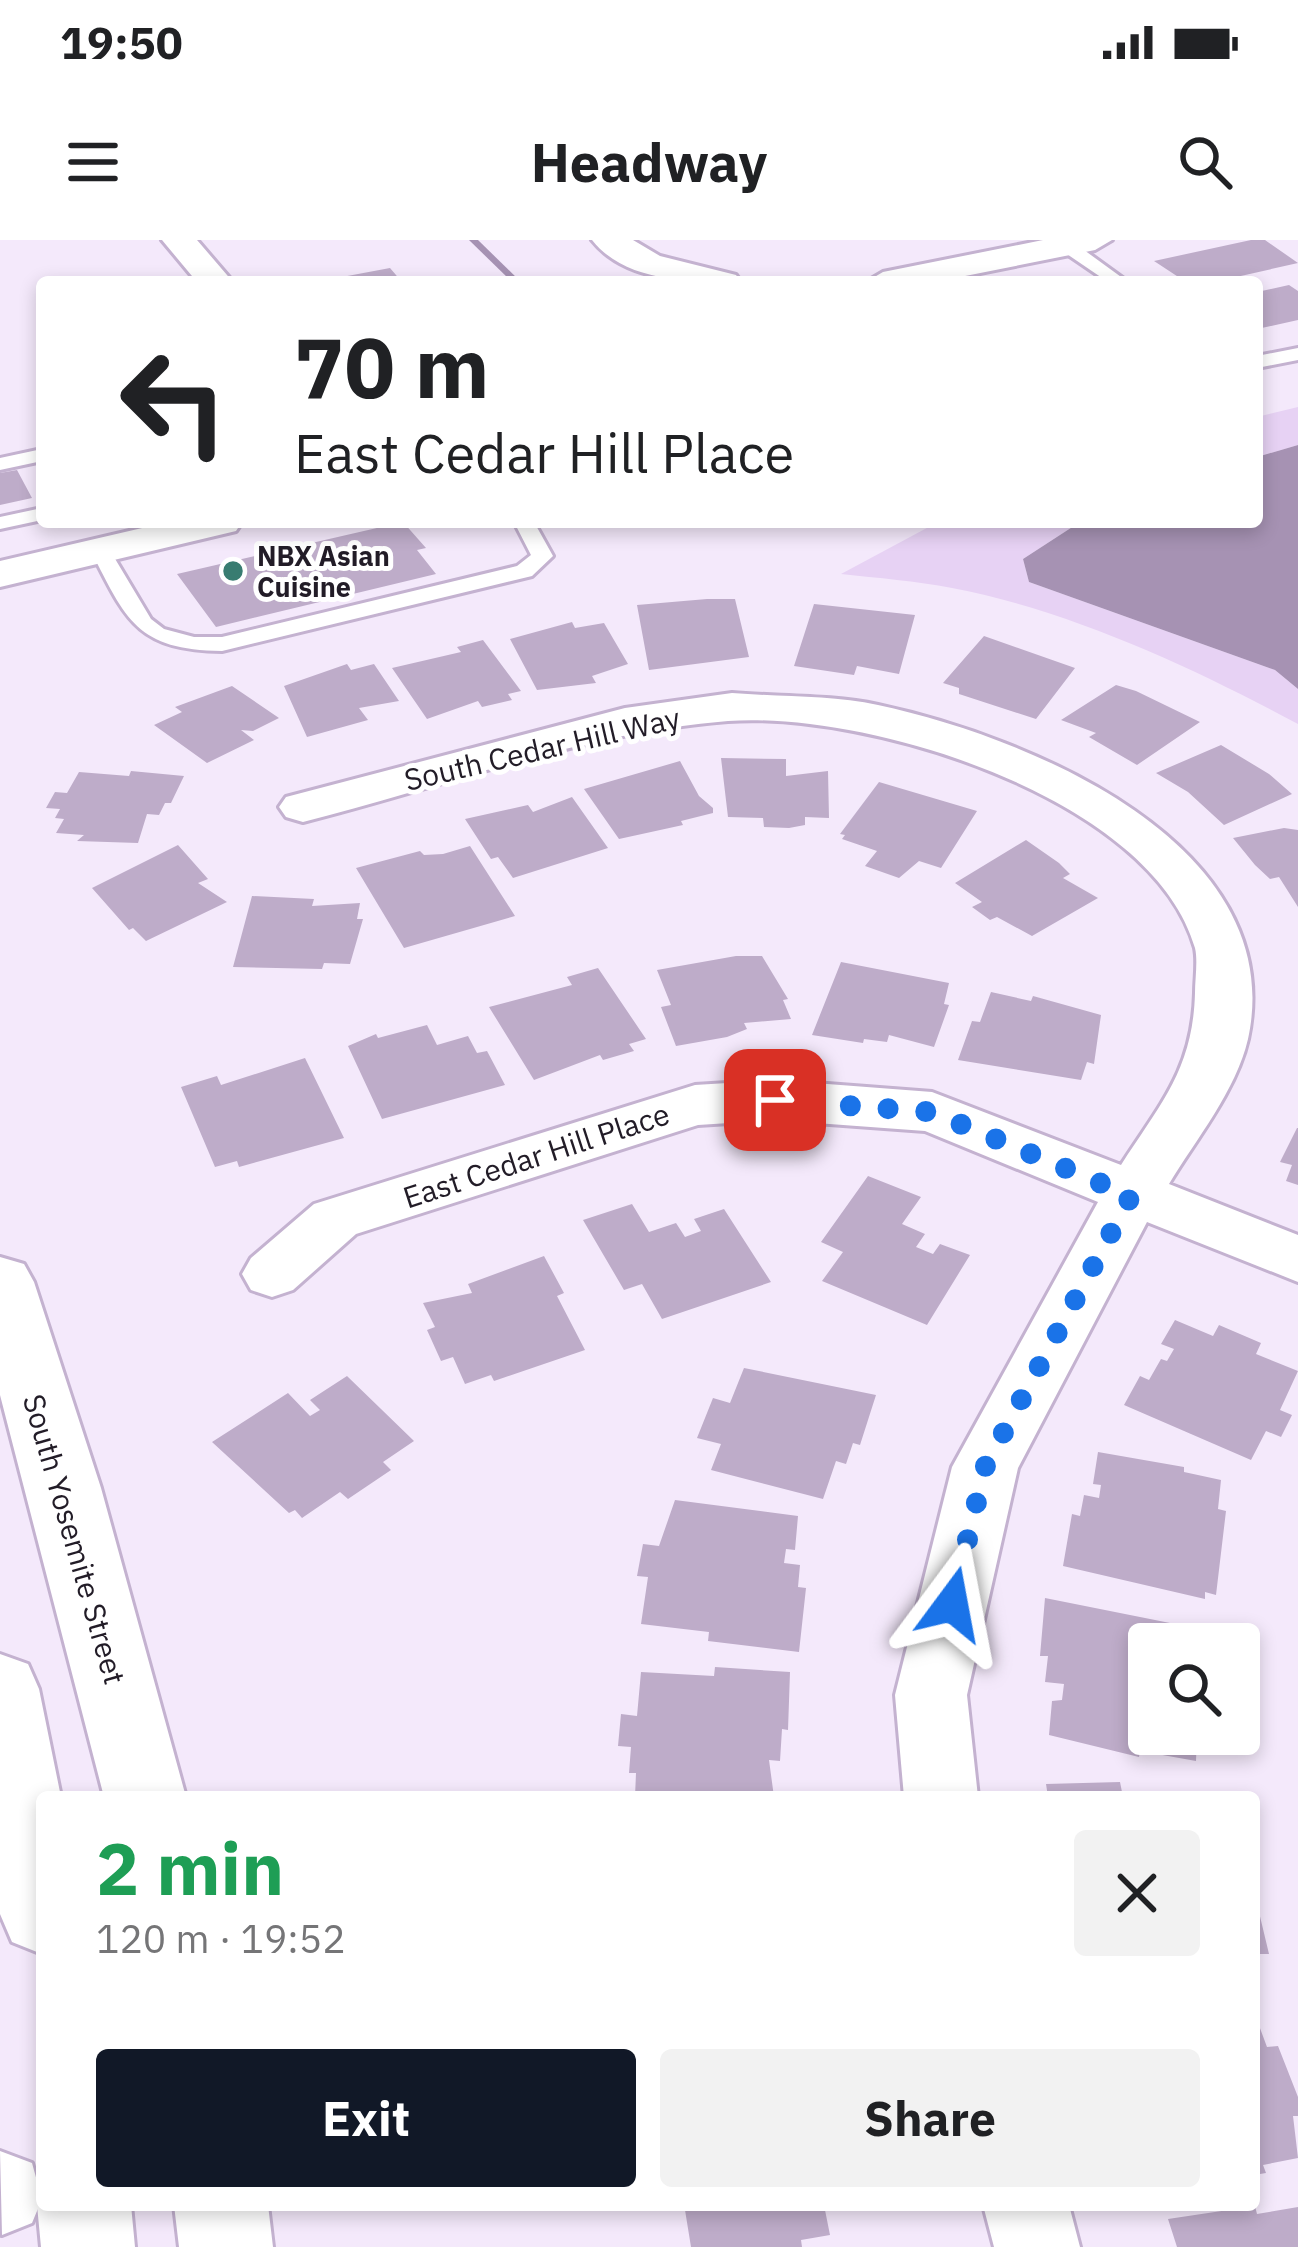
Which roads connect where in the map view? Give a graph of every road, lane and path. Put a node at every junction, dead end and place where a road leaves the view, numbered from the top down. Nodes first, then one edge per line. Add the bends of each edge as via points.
1 (179, 240) edge
2 (609, 240) edge
3 (1081, 243) edge
4 (211, 276) edge
5 (691, 276) edge
6 (951, 276) edge
7 (1113, 276) edge
8 (1298, 354) edge
9 (1263, 361) edge
10 (36, 456) edge
11 (0, 464) edge
12 (36, 515) edge
13 (0, 524) edge
14 (196, 528) edge
15 (527, 528) edge
16 (100, 551) junction
17 (0, 574) edge
18 (303, 807) dead end
19 (1131, 1196) junction
20 (1298, 1259) edge
21 (272, 1274) dead end
22 (0, 1282) edge
23 (0, 1689) edge
24 (143, 1791) edge
25 (940, 1791) edge
26 (36, 1881) edge
27 (46, 2211) edge
28 (222, 2211) edge
29 (1028, 2211) edge
30 (88, 2247) edge
31 (226, 2247) edge
32 (1037, 2247) edge

1 - 4 street
2 - 5 street
3 - 6 street
3 - 7 lane
8 - 9 lane
10 - 11 lane
12 - 13 lane
14 - 16 street
15 - 16 lane via 542,556 524,571 222,644 184,646 145,630
16 - 17 street
18 - 19 street, South Cedar Hill Way via 626,722 731,707 874,718 962,741 1078,795 1143,838 1199,903 1222,950 1221,1037 1206,1077
19 - 20 street, East Cedar Hill Place
19 - 21 street, East Cedar Hill Place via 932,1112 775,1100 695,1105 335,1219
19 - 25 street, South Cedar Hill Way via 985,1467 931,1695
22 - 24 main road, South Yosemite Street
23 - 26 main road
27 - 30 main road
28 - 31 main road
29 - 32 street

